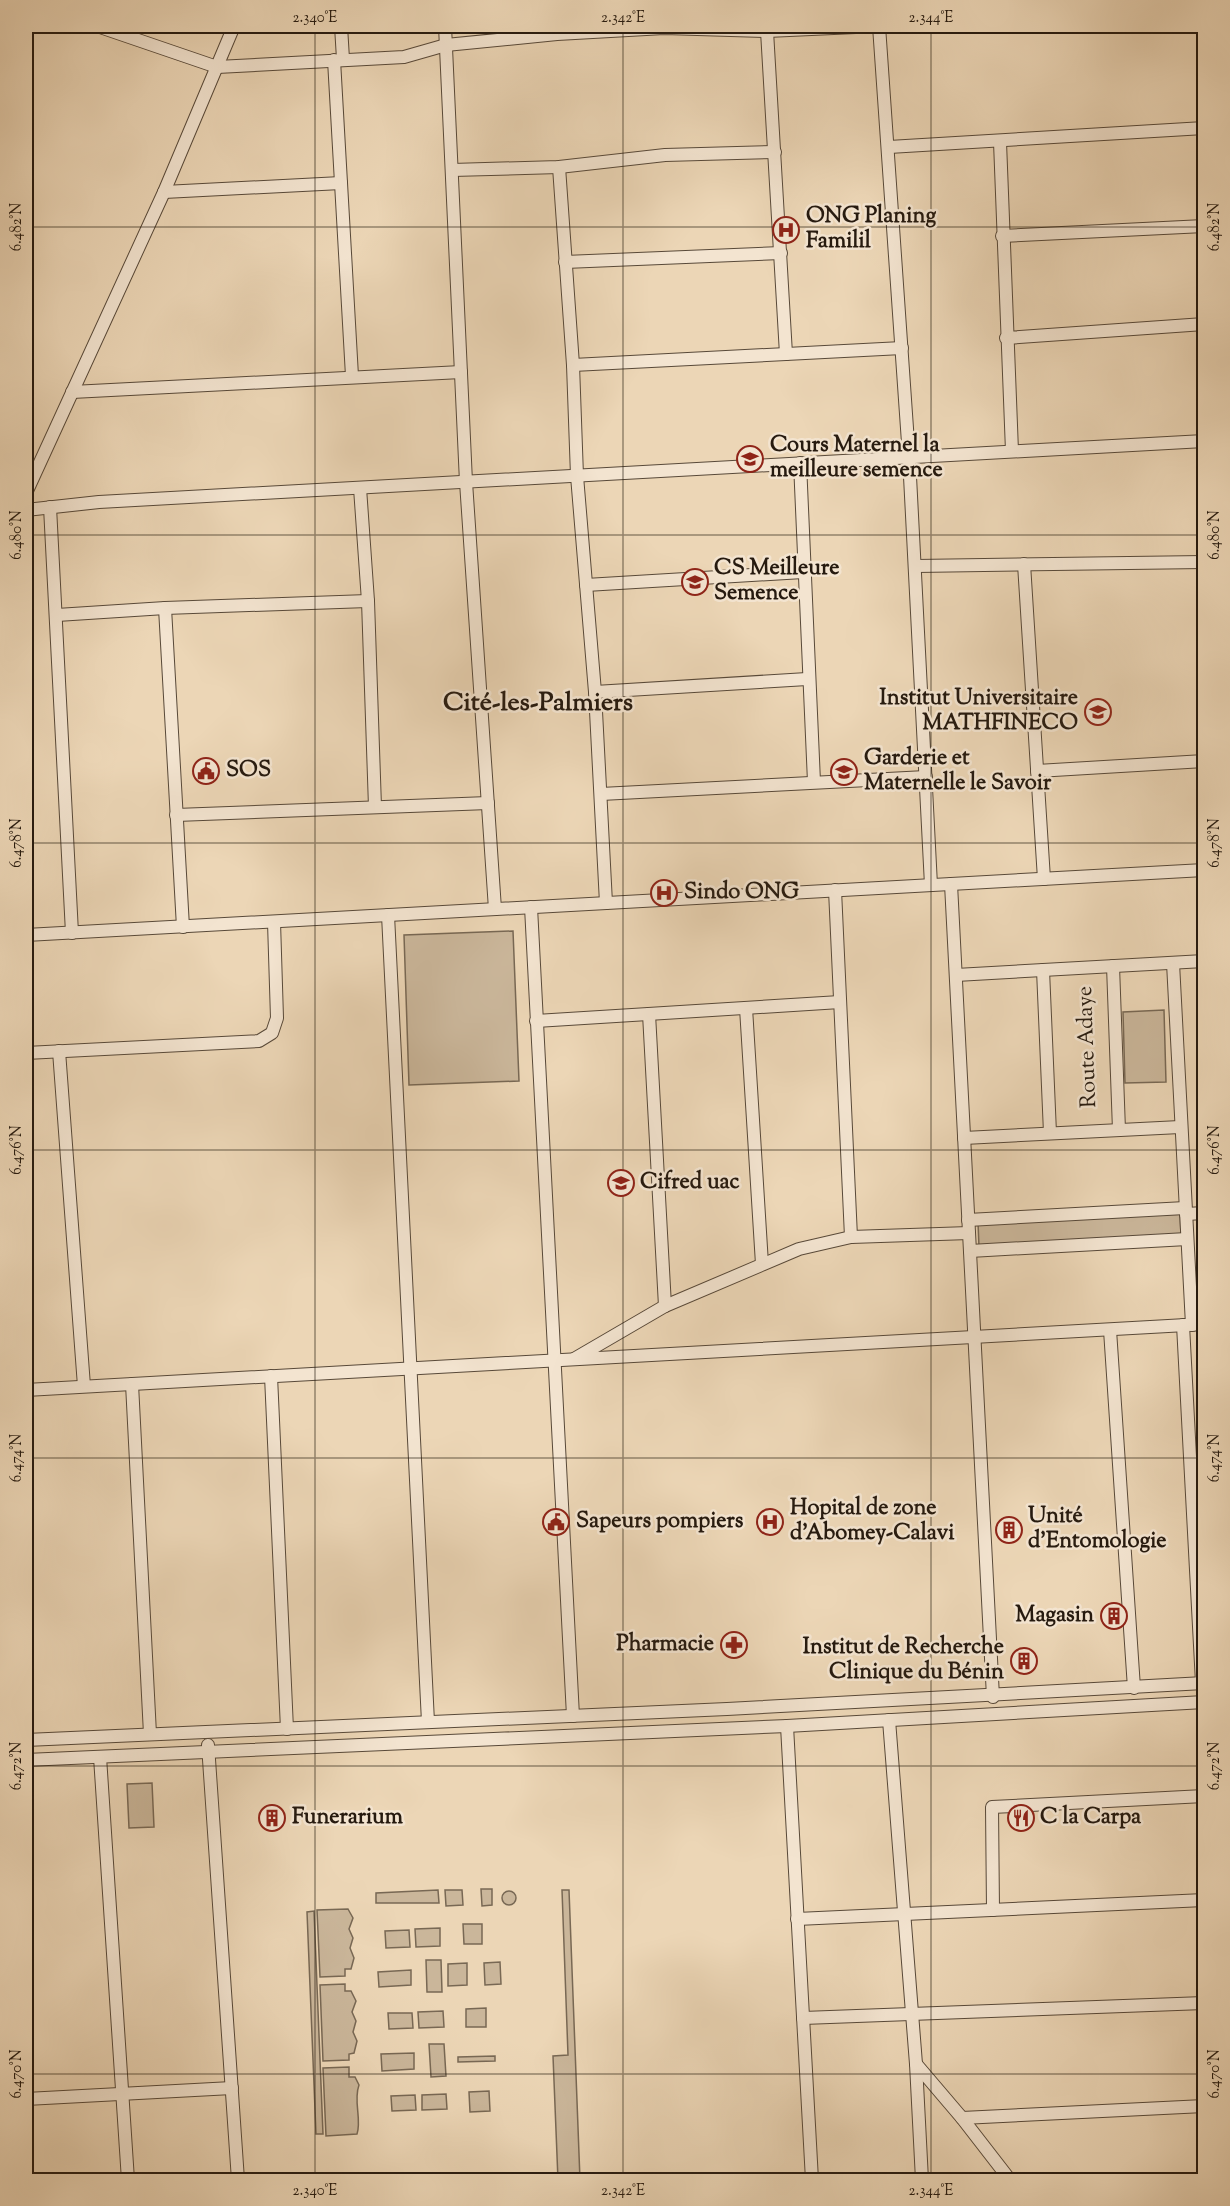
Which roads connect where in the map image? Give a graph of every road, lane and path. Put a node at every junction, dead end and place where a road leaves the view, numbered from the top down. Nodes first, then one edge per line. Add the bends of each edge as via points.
1 (98, 26) edge
2 (234, 26) edge
3 (341, 26) edge
4 (445, 26) edge
5 (878, 26) edge
6 (664, 27) edge
7 (557, 30) edge
8 (767, 31) junction
9 (446, 45) junction
10 (339, 59) junction
11 (217, 67) junction
12 (1204, 128) edge
13 (1000, 142) junction
14 (889, 147) junction
15 (775, 152) junction
16 (560, 167) junction
17 (452, 170) junction
18 (341, 183) junction
19 (164, 192) junction
20 (1204, 226) edge
21 (1002, 236) junction
22 (781, 253) junction
23 (566, 262) junction
24 (1204, 324) edge
25 (1006, 338) junction
26 (902, 348) junction
27 (786, 354) junction
28 (573, 365) junction
29 (461, 372) junction
30 (352, 376) junction
31 (72, 392) junction
32 (1204, 441) edge
33 (1012, 451) junction
34 (909, 457) junction
35 (800, 463) junction
36 (577, 476) junction
37 (466, 482) junction
38 (360, 488) junction
39 (26, 493) edge
40 (50, 507) junction
41 (26, 510) edge
42 (1204, 562) edge
43 (1024, 564) junction
44 (916, 566) junction
45 (803, 572) junction
46 (586, 585) junction
47 (368, 601) junction
48 (165, 608) junction
49 (57, 615) junction
50 (807, 679) junction
51 (595, 692) junction
52 (1204, 761) edge
53 (1037, 771) junction
54 (926, 777) junction
55 (814, 782) junction
56 (600, 794) junction
57 (488, 803) junction
58 (375, 807) junction
59 (176, 815) junction
60 (1204, 870) edge
61 (1044, 879) junction
62 (951, 884) junction
63 (932, 885) junction
64 (835, 890) junction
65 (606, 903) junction
66 (531, 907) junction
67 (495, 909) junction
68 (388, 915) junction
69 (274, 922) junction
70 (183, 927) junction
71 (72, 933) junction
72 (26, 936) edge
73 (1204, 961) edge
74 (1173, 963) junction
75 (1110, 966) junction
76 (1043, 970) junction
77 (956, 975) junction
78 (840, 1002) junction
79 (746, 1008) junction
80 (649, 1014) junction
81 (537, 1021) junction
82 (59, 1051) junction
83 (26, 1053) edge
84 (1180, 1127) junction
85 (1115, 1128) junction
86 (1050, 1133) junction
87 (964, 1138) junction
88 (1186, 1211) junction
89 (1204, 1213) edge
90 (969, 1226) junction
91 (851, 1237) junction
92 (1187, 1239) junction
93 (970, 1251) junction
94 (762, 1264) junction
95 (665, 1306) junction
96 (1193, 1324) edge
97 (1110, 1330) junction
98 (974, 1338) junction
99 (570, 1361) junction
100 (554, 1362) junction
101 (410, 1370) junction
102 (271, 1376) junction
103 (132, 1384) junction
104 (84, 1386) junction
105 (26, 1390) edge
106 (1203, 1683) edge
107 (1134, 1688) junction
108 (993, 1697) junction
109 (1204, 1702) edge
110 (573, 1716) junction
111 (889, 1720) junction
112 (428, 1722) junction
113 (787, 1726) junction
114 (286, 1729) junction
115 (207, 1733) junction
116 (150, 1734) junction
117 (26, 1740) edge
118 (208, 1752) junction
119 (100, 1756) junction
120 (26, 1760) edge
121 (1204, 1796) edge
122 (1204, 1900) edge
123 (993, 1910) junction
124 (904, 1914) junction
125 (797, 1919) junction
126 (1204, 2002) edge
127 (911, 2014) junction
128 (803, 2018) junction
129 (916, 2064) junction
130 (232, 2088) junction
131 (122, 2094) junction
132 (26, 2099) edge
133 (1204, 2106) edge
134 (962, 2118) junction
135 (128, 2181) edge
136 (238, 2181) edge
137 (812, 2181) edge
138 (921, 2181) edge
139 (1010, 2181) edge

1 - 11 street
2 - 11 street
3 - 10 street
4 - 9 street
5 - 8 street
5 - 14 street
6 - 7 street
6 - 8 street
7 - 9 street
8 - 15 street
9 - 10 street via 404,57
9 - 17 street
10 - 11 street
10 - 18 street
11 - 19 street
12 - 13 street
13 - 14 street
13 - 21 street
14 - 26 street
15 - 16 street via 665,155
15 - 22 street
16 - 17 street
16 - 23 street
17 - 29 street
18 - 19 street
18 - 30 street
19 - 31 street
20 - 21 street
21 - 25 street
22 - 23 street
22 - 27 street
23 - 28 street
24 - 25 street
25 - 33 street
26 - 27 street
26 - 34 street
27 - 28 street
28 - 36 street
29 - 30 street
29 - 37 street
30 - 31 street
31 - 39 street
32 - 33 street
33 - 34 street
34 - 35 street
34 - 44 street
35 - 36 street
35 - 45 street
36 - 37 street
36 - 46 street
37 - 38 street
37 - 57 street
38 - 40 street
38 - 47 street
40 - 41 street
40 - 49 street
42 - 43 street
43 - 44 street
43 - 53 street
44 - 54 street
45 - 46 street
45 - 50 street
46 - 51 street
47 - 48 street
47 - 58 street
48 - 49 street
48 - 59 street
49 - 71 street
50 - 51 street
50 - 55 street
51 - 56 street
52 - 53 street
53 - 61 street
54 - 55 street
54 - 63 street
55 - 56 street
56 - 65 street
57 - 58 street
57 - 67 street
58 - 59 street
59 - 70 street
60 - 61 street
61 - 62 street
62 - 63 street
62 - 77 street
63 - 64 street
64 - 65 street
64 - 78 street
65 - 66 street
66 - 67 street
66 - 81 street
67 - 68 street
68 - 69 street
68 - 101 street
69 - 70 street
69 - 82 street via 277,1018 272,1033 259,1041
70 - 71 street
71 - 72 street
73 - 74 street
74 - 75 street
74 - 84 street
75 - 76 street
75 - 85 street
76 - 77 street
76 - 86 street
77 - 87 street
78 - 79 street
78 - 91 street
79 - 80 street
79 - 94 street
80 - 81 street
80 - 95 street
81 - 100 street
82 - 83 street
82 - 104 street
84 - 85 street
84 - 88 street
85 - 86 street
86 - 87 street
87 - 90 street
88 - 89 street
88 - 90 street
88 - 92 street
90 - 91 street
90 - 93 street
91 - 94 street via 799,1249
92 - 93 street
92 - 96 street
93 - 98 street
94 - 95 street
95 - 99 street
96 - 97 street
96 - 106 street
97 - 98 street
97 - 107 street
98 - 99 street
98 - 108 street
99 - 100 street
100 - 101 street
100 - 110 street
101 - 102 street
101 - 112 street
102 - 103 street
102 - 114 street
103 - 104 street
103 - 116 street
104 - 105 street
106 - 107 street
107 - 108 street
108 - 110 street
109 - 111 street
110 - 112 street
111 - 113 street
111 - 124 street
112 - 114 street
113 - 118 street
113 - 125 street
114 - 115 street
115 - 116 street
115 - 118 street
116 - 117 street
118 - 119 street
118 - 130 street
119 - 120 street
119 - 131 street
121 - 123 street via 992,1807
122 - 123 street
123 - 124 street
124 - 125 street
124 - 127 street
125 - 128 street
126 - 127 street
127 - 128 street
127 - 129 street
128 - 137 street
129 - 134 street
129 - 138 street
130 - 131 street
130 - 136 street
131 - 132 street
131 - 135 street
133 - 134 street
134 - 139 street

